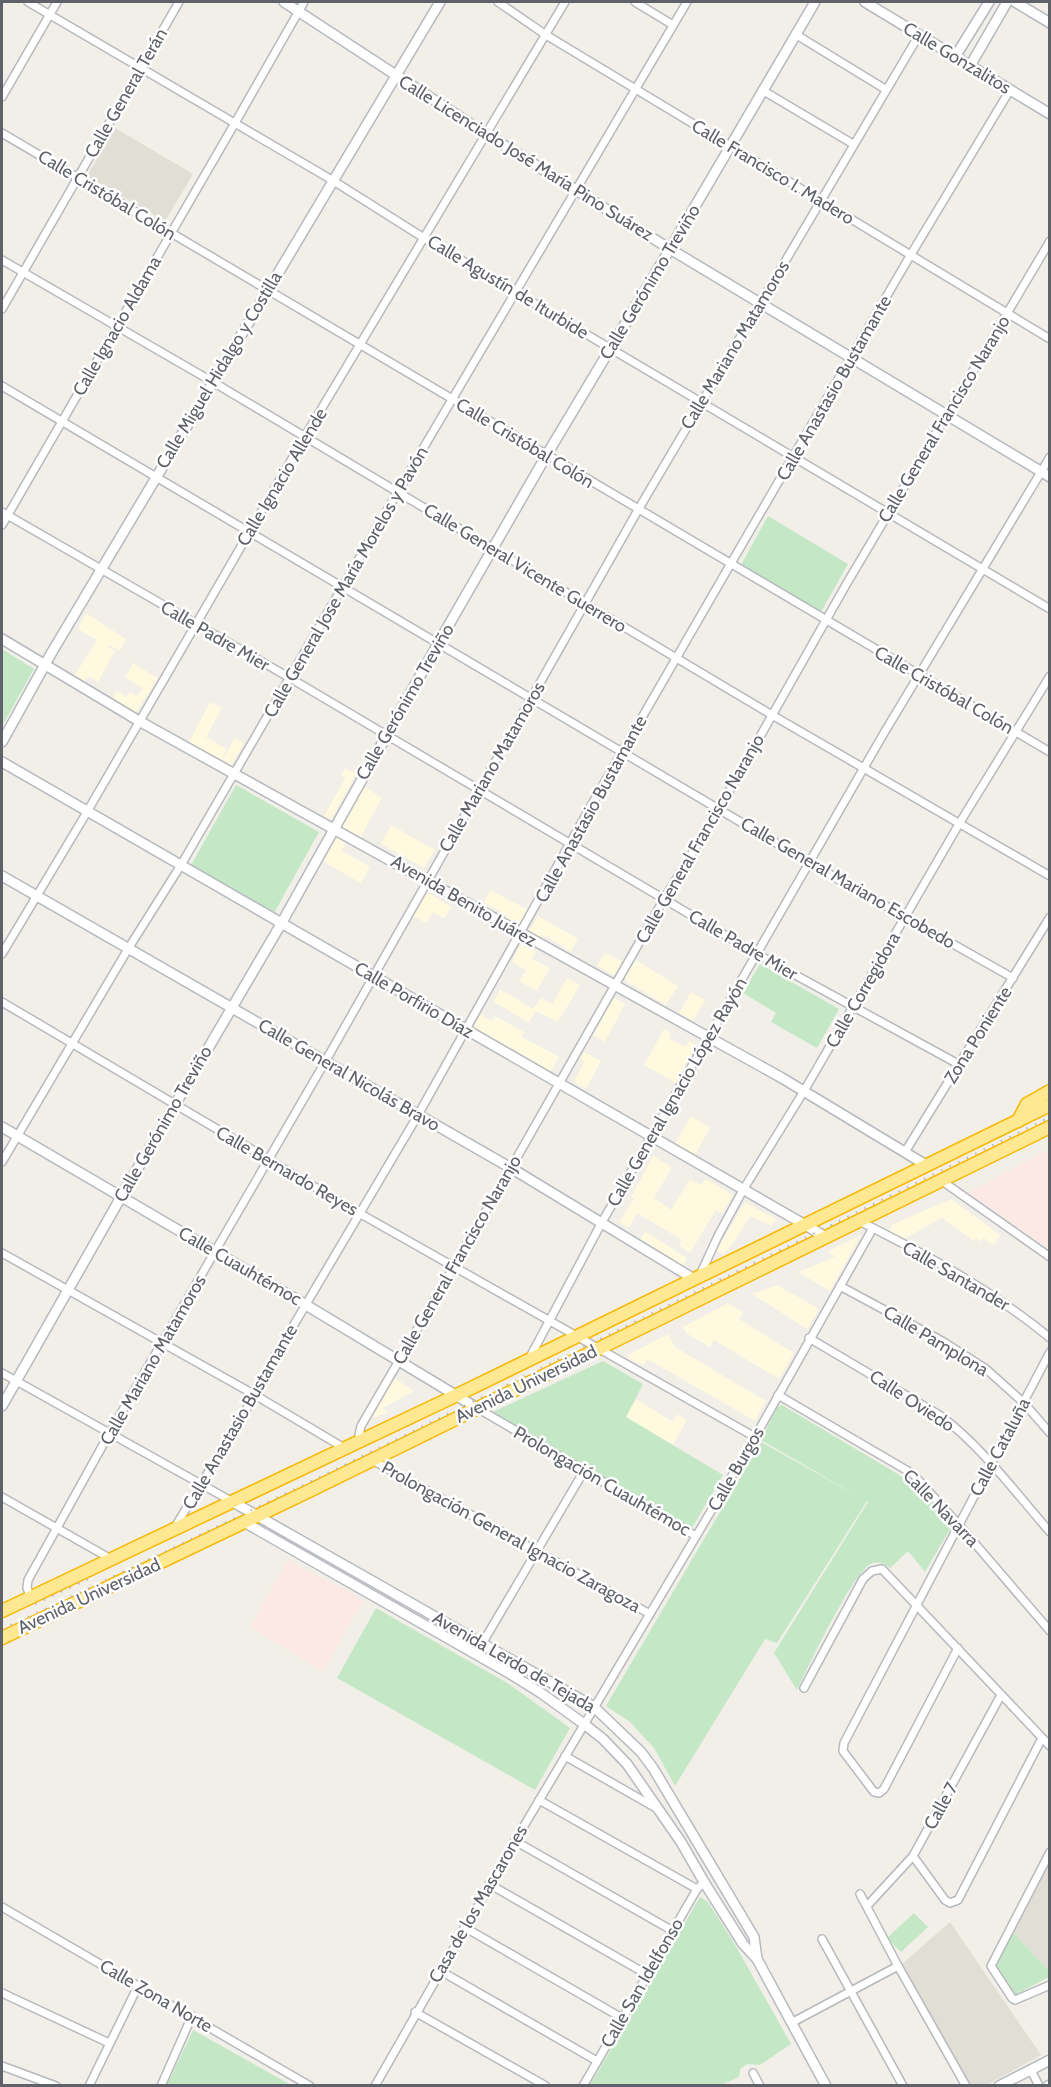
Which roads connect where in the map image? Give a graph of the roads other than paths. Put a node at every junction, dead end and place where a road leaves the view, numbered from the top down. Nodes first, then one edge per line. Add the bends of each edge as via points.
1 (28, 2) edge
2 (57, 2) edge
3 (179, 2) edge
4 (284, 2) edge
5 (304, 2) edge
6 (440, 2) edge
7 (498, 2) edge
8 (565, 2) edge
9 (635, 2) edge
10 (687, 2) edge
11 (815, 2) edge
12 (865, 2) edge
13 (989, 2) edge
14 (1007, 2) edge
15 (1015, 2) edge
16 (298, 11) junction
17 (49, 14) junction
18 (1050, 23) edge
19 (673, 26) junction
20 (795, 34) junction
21 (546, 35) junction
22 (919, 35) junction
23 (955, 57) junction
24 (970, 66) junction
25 (141, 68) junction
26 (395, 75) junction
27 (636, 89) junction
28 (885, 89) junction
29 (762, 90) junction
30 (1010, 90) junction
31 (2, 97) edge
32 (1050, 114) edge
33 (236, 123) junction
34 (2, 133) edge
35 (486, 134) junction
36 (853, 144) junction
37 (730, 146) junction
38 (77, 178) junction
39 (332, 180) junction
40 (577, 191) junction
41 (819, 200) junction
42 (171, 233) junction
43 (424, 238) junction
44 (1050, 241) edge
45 (670, 249) junction
46 (910, 256) junction
47 (2, 260) edge
48 (23, 272) junction
49 (267, 289) junction
50 (516, 292) junction
51 (760, 304) junction
52 (2, 309) edge
53 (1006, 314) junction
54 (117, 327) junction
55 (1050, 339) edge
56 (360, 345) junction
57 (611, 348) junction
58 (850, 359) junction
59 (213, 382) junction
60 (2, 386) edge
61 (453, 399) junction
62 (702, 401) junction
63 (945, 415) junction
64 (62, 421) junction
65 (304, 438) junction
66 (546, 456) junction
67 (795, 456) junction
68 (1050, 456) edge
69 (1040, 471) junction
70 (156, 475) junction
71 (1050, 477) edge
72 (398, 493) junction
73 (638, 510) junction
74 (889, 512) junction
75 (4, 513) edge
76 (2, 525) edge
77 (250, 531) junction
78 (492, 549) junction
79 (730, 565) junction
80 (981, 569) junction
81 (102, 571) junction
82 (343, 586) junction
83 (585, 604) junction
84 (1050, 609) edge
85 (826, 621) junction
86 (195, 624) junction
87 (2, 639) edge
88 (439, 642) junction
89 (677, 658) junction
90 (45, 664) junction
91 (918, 675) junction
92 (1050, 676) edge
93 (290, 678) junction
94 (532, 698) junction
95 (772, 715) junction
96 (139, 720) junction
97 (1016, 732) junction
98 (386, 735) junction
99 (2, 742) edge
100 (622, 752) junction
101 (1050, 752) edge
102 (2, 762) edge
103 (864, 769) junction
104 (235, 773) junction
105 (480, 790) junction
106 (719, 809) junction
107 (87, 812) junction
108 (959, 824) junction
109 (334, 828) junction
110 (571, 845) junction
111 (810, 862) junction
112 (181, 865) junction
113 (2, 876) edge
114 (1050, 876) edge
115 (427, 880) junction
116 (36, 896) junction
117 (664, 899) junction
118 (906, 916) junction
119 (1050, 917) edge
120 (281, 924) junction
121 (520, 934) junction
122 (128, 949) junction
123 (2, 954) edge
124 (757, 954) junction
125 (372, 976) junction
126 (1013, 978) junction
127 (615, 986) junction
128 (2, 1002) edge
129 (852, 1007) junction
130 (231, 1008) junction
131 (464, 1030) junction
132 (708, 1038) junction
133 (73, 1045) junction
134 (325, 1062) junction
135 (960, 1065) junction
136 (558, 1083) junction
137 (1050, 1091) edge
138 (804, 1092) junction
139 (174, 1105) junction
140 (1050, 1105) edge
141 (418, 1114) junction
142 (1018, 1121) junction
143 (1050, 1126) edge
144 (2, 1127) edge
145 (17, 1136) junction
146 (652, 1137) junction
147 (905, 1152) junction
148 (269, 1159) junction
149 (2, 1162) edge
150 (926, 1165) junction
151 (511, 1168) junction
152 (942, 1181) junction
153 (743, 1190) junction
154 (121, 1197) junction
155 (359, 1213) junction
156 (859, 1221) junction
157 (602, 1222) junction
158 (803, 1225) junction
159 (873, 1228) junction
160 (826, 1238) junction
161 (216, 1252) junction
162 (2, 1253) edge
163 (1050, 1257) edge
164 (454, 1267) junction
165 (697, 1277) junction
166 (840, 1286) junction
167 (67, 1290) junction
168 (306, 1305) junction
169 (550, 1321) junction
170 (575, 1336) junction
171 (810, 1338) junction
172 (1050, 1338) edge
173 (162, 1343) junction
174 (599, 1349) junction
175 (1050, 1352) edge
176 (529, 1359) junction
177 (399, 1360) junction
178 (2, 1373) edge
179 (16, 1381) junction
180 (255, 1395) junction
181 (457, 1395) junction
182 (778, 1395) junction
183 (1024, 1402) junction
184 (2, 1406) edge
185 (477, 1408) junction
186 (1050, 1433) edge
187 (109, 1434) junction
188 (755, 1437) junction
189 (361, 1442) junction
190 (346, 1449) junction
191 (372, 1460) junction
192 (990, 1463) junction
193 (584, 1471) junction
194 (202, 1486) junction
195 (2, 1497) edge
196 (232, 1502) junction
197 (258, 1515) junction
198 (244, 1522) junction
199 (959, 1525) junction
200 (57, 1528) junction
201 (174, 1530) junction
202 (1050, 1532) edge
203 (696, 1536) junction
204 (537, 1551) junction
205 (112, 1559) junction
206 (31, 1598) junction
207 (917, 1605) junction
208 (2, 1611) edge
209 (650, 1614) junction
210 (1050, 1631) edge
211 (2, 1638) edge
212 (482, 1642) junction
213 (958, 1648) junction
214 (476, 1654) junction
215 (804, 1688) dead end
216 (1002, 1695) junction
217 (594, 1707) junction
218 (584, 1724) junction
219 (1042, 1738) junction
220 (1050, 1746) edge
221 (565, 1756) junction
222 (539, 1800) junction
223 (656, 1808) junction
224 (514, 1841) junction
225 (1050, 1852) edge
226 (913, 1856) junction
227 (489, 1884) junction
228 (700, 1886) junction
229 (860, 1894) dead end
230 (867, 1906) junction
231 (2, 1907) edge
232 (464, 1927) junction
233 (673, 1931) junction
234 (822, 1939) dead end
235 (758, 1959) junction
236 (898, 1966) junction
237 (439, 1970) junction
238 (648, 1975) junction
239 (1050, 1985) edge
240 (138, 1986) junction
241 (2, 1993) edge
242 (851, 1993) junction
243 (415, 2012) junction
244 (192, 2016) junction
245 (622, 2018) junction
246 (793, 2022) junction
247 (109, 2043) junction
248 (1050, 2060) edge
249 (597, 2061) junction
250 (2, 2066) edge
251 (1031, 2070) junction
252 (753, 2073) dead end
253 (56, 2085) edge
254 (89, 2085) edge
255 (161, 2085) edge
256 (309, 2085) edge
257 (375, 2085) edge
258 (546, 2085) edge
259 (583, 2085) edge
260 (760, 2085) edge
261 (826, 2085) edge
262 (903, 2085) edge
263 (966, 2085) edge
264 (999, 2085) edge
265 (1040, 2085) edge

1 - 17 street, Calle Agustín de Iturbide
2 - 17 street
3 - 25 street, Calle General Terán
4 - 16 street, Calle Licenciado José María Pino Suárez
5 - 16 street, Calle Ignacio Aldama
6 - 26 street, Calle Miguel Hidalgo y Costilla
7 - 21 street, Calle Francisco I. Madero
8 - 21 street, Calle Ignacio Allende
9 - 19 street
10 - 19 street, Calle General Jose María Morelos y Pavón
11 - 20 street, Calle Gerónimo Treviño
12 - 22 street, Calle Gonzalitos
13 - 23 street
14 - 24 street
15 - 18 street
16 - 26 street, Calle Licenciado José María Pino Suárez
16 - 33 street, Calle Ignacio Aldama
17 - 25 street, Calle Agustín de Iturbide
17 - 31 street
19 - 27 street, Calle General Jose María Morelos y Pavón
20 - 28 street
20 - 29 street, Calle Gerónimo Treviño
21 - 27 street, Calle Francisco I. Madero
21 - 35 street, Calle Ignacio Allende
22 - 23 street, Calle Gonzalitos
22 - 28 street, Calle Mariano Matamoros
23 - 24 street, Calle Gonzalitos
24 - 30 street, Calle Gonzalitos
25 - 33 street, Calle Agustín de Iturbide
25 - 38 street, Calle General Terán
26 - 35 street, Calle Licenciado José María Pino Suárez
26 - 39 street, Calle Miguel Hidalgo y Costilla
27 - 37 street, Calle Francisco I. Madero
27 - 40 street, Calle General Jose María Morelos y Pavón
28 - 36 street, Calle Mariano Matamoros
29 - 36 street
29 - 37 street, Calle Gerónimo Treviño
30 - 32 street, Calle Gonzalitos
30 - 46 street, Calle Anastasio Bustamante
33 - 39 street, Calle Agustín de Iturbide
33 - 42 street, Calle Ignacio Aldama
34 - 38 street, Calle Cristóbal Colón
35 - 40 street, Calle Licenciado José María Pino Suárez
35 - 43 street, Calle Ignacio Allende
36 - 41 street, Calle Mariano Matamoros
37 - 41 street, Calle Francisco I. Madero
37 - 45 street, Calle Gerónimo Treviño
38 - 42 street, Calle Cristóbal Colón
38 - 48 street, Calle General Terán
39 - 43 street, Calle Agustín de Iturbide
39 - 49 street, Calle Miguel Hidalgo y Costilla
40 - 45 street, Calle Licenciado José María Pino Suárez
40 - 50 street, Calle General Jose María Morelos y Pavón
41 - 46 street, Calle Francisco I. Madero
41 - 51 street, Calle Mariano Matamoros
42 - 49 street, Calle Cristóbal Colón
42 - 54 street, Calle Ignacio Aldama
43 - 50 street, Calle Agustín de Iturbide
43 - 56 street, Calle Ignacio Allende
44 - 53 street, Calle General Francisco Naranjo
45 - 51 street, Calle Licenciado José María Pino Suárez
45 - 57 street, Calle Gerónimo Treviño
46 - 53 street, Calle Francisco I. Madero
46 - 58 street, Calle Anastasio Bustamante
47 - 48 street, Calle General Vicente Guerrero
48 - 52 street, Calle General Terán
48 - 54 street, Calle General Vicente Guerrero
49 - 56 street, Calle Cristóbal Colón
49 - 59 street, Calle Miguel Hidalgo y Costilla
50 - 57 street, Calle Agustín de Iturbide
50 - 61 street, Calle General Jose María Morelos y Pavón
51 - 58 street, Calle Licenciado José María Pino Suárez
51 - 62 street, Calle Mariano Matamoros
53 - 55 street, Calle Francisco I. Madero
53 - 63 street, Calle General Francisco Naranjo
54 - 59 street, Calle General Vicente Guerrero
54 - 64 street, Calle Ignacio Aldama
56 - 61 street, Calle Cristóbal Colón
56 - 65 street, Calle Ignacio Allende
57 - 62 street, Calle Agustín de Iturbide
57 - 66 street, Calle Gerónimo Treviño
58 - 63 street, Calle Licenciado José María Pino Suárez
58 - 67 street, Calle Anastasio Bustamante
59 - 65 street, Calle General Vicente Guerrero
59 - 70 street, Calle Miguel Hidalgo y Costilla
60 - 64 street, Calle General Mariano Escobedo
61 - 66 street, Calle Cristóbal Colón
61 - 72 street, Calle General Jose María Morelos y Pavón
62 - 67 street, Calle Agustín de Iturbide
62 - 73 street, Calle Mariano Matamoros
63 - 69 street, Calle Licenciado José María Pino Suárez
63 - 74 street, Calle General Francisco Naranjo
64 - 70 street, Calle General Mariano Escobedo
64 - 75 street, Calle Ignacio Aldama
65 - 72 street, Calle General Vicente Guerrero
65 - 77 street, Calle Ignacio Allende
66 - 73 street, Calle Cristóbal Colón
66 - 78 street, Calle Gerónimo Treviño
67 - 74 street, Calle Agustín de Iturbide
67 - 79 street, Calle Anastasio Bustamante
68 - 69 street, Calle General Ignacio López Rayón
69 - 71 street, Calle Licenciado José María Pino Suárez
69 - 80 street, Calle General Ignacio López Rayón
70 - 77 street, Calle General Mariano Escobedo
70 - 81 street, Calle Miguel Hidalgo y Costilla
72 - 78 street, Calle General Vicente Guerrero
72 - 82 street, Calle General Jose María Morelos y Pavón
73 - 79 street, Calle Cristóbal Colón
73 - 83 street, Calle Mariano Matamoros
74 - 80 street, Calle Agustín de Iturbide
74 - 85 street, Calle General Francisco Naranjo
75 - 76 street, Calle Ignacio Aldama
75 - 81 street, Calle Padre Mier
77 - 82 street, Calle General Mariano Escobedo
77 - 86 street, Calle Ignacio Allende
78 - 83 street, Calle General Vicente Guerrero
78 - 88 street, Calle Gerónimo Treviño
79 - 85 street, Calle Cristóbal Colón
79 - 89 street, Calle Anastasio Bustamante
80 - 84 street, Calle Agustín de Iturbide
80 - 91 street, Calle General Ignacio López Rayón
81 - 86 street, Calle Padre Mier
81 - 90 street, Calle Miguel Hidalgo y Costilla
82 - 88 street, Calle General Mariano Escobedo
82 - 93 street, Calle General Jose María Morelos y Pavón
83 - 89 street, Calle General Vicente Guerrero
83 - 94 street, Calle Mariano Matamoros
85 - 91 street, Calle Cristóbal Colón
85 - 95 street, Calle General Francisco Naranjo
86 - 93 street, Calle Padre Mier
86 - 96 street, Calle Ignacio Allende
87 - 90 street, Avenida Benito Juárez
88 - 94 street, Calle General Mariano Escobedo
88 - 98 street, Calle Gerónimo Treviño
89 - 95 street, Calle General Vicente Guerrero
89 - 100 street, Calle Anastasio Bustamante
90 - 96 street, Avenida Benito Juárez
90 - 99 street, Calle Miguel Hidalgo y Costilla
91 - 97 street, Calle Cristóbal Colón
91 - 103 street, Calle General Ignacio López Rayón
92 - 97 street, Calle Corregidora
93 - 98 street, Calle Padre Mier
93 - 104 street, Calle General Jose María Morelos y Pavón
94 - 100 street, Calle General Mariano Escobedo
94 - 105 street, Calle Mariano Matamoros
95 - 103 street, Calle General Vicente Guerrero
95 - 106 street, Calle General Francisco Naranjo
96 - 104 street, Avenida Benito Juárez
96 - 107 street, Calle Ignacio Allende
97 - 101 street, Calle Cristóbal Colón
97 - 108 street, Calle Corregidora
98 - 105 street, Calle Padre Mier
98 - 109 street, Calle Gerónimo Treviño
100 - 106 street, Calle General Mariano Escobedo
100 - 110 street, Calle Anastasio Bustamante
102 - 107 street, Calle Porfirio Díaz
103 - 108 street, Calle General Vicente Guerrero
103 - 111 street, Calle General Ignacio López Rayón
104 - 109 street, Avenida Benito Juárez
104 - 112 street, Calle General Jose María Morelos y Pavón
105 - 110 street, Calle Padre Mier
105 - 115 street, Calle Mariano Matamoros
106 - 111 street, Calle General Mariano Escobedo
106 - 117 street, Calle General Francisco Naranjo
107 - 112 street, Calle Porfirio Díaz
107 - 116 street, Calle Ignacio Allende
108 - 114 street, Calle General Vicente Guerrero
108 - 118 street, Calle Corregidora
109 - 115 street, Avenida Benito Juárez
109 - 120 street, Calle Gerónimo Treviño
110 - 117 street, Calle Padre Mier
110 - 121 street, Calle Anastasio Bustamante
111 - 118 street, Calle General Mariano Escobedo
111 - 124 street, Calle General Ignacio López Rayón
112 - 120 street, Calle Porfirio Díaz
112 - 122 street, Calle General Jose María Morelos y Pavón
113 - 116 street, Calle General Nicolás Bravo
115 - 121 street, Avenida Benito Juárez
115 - 125 street, Calle Mariano Matamoros
116 - 122 street, Calle General Nicolás Bravo
116 - 123 street, Calle Ignacio Allende
117 - 124 street, Calle Padre Mier
117 - 127 street, Calle General Francisco Naranjo
118 - 126 street, Calle General Mariano Escobedo
118 - 129 street, Calle Corregidora
119 - 126 street, Zona Poniente
120 - 125 street, Calle Porfirio Díaz
120 - 130 street, Calle Gerónimo Treviño
121 - 127 street, Avenida Benito Juárez
121 - 131 street, Calle Anastasio Bustamante
122 - 130 street, Calle General Nicolás Bravo
122 - 133 street, Calle General Jose María Morelos y Pavón
124 - 129 street, Calle Padre Mier
124 - 132 street, Calle General Ignacio López Rayón
125 - 131 street, Calle Porfirio Díaz
125 - 134 street, Calle Mariano Matamoros
126 - 135 street, Zona Poniente
127 - 132 street, Avenida Benito Juárez
127 - 136 street, Calle General Francisco Naranjo
128 - 133 street, Calle Bernardo Reyes
129 - 135 street, Calle Padre Mier
129 - 138 street, Calle Corregidora
130 - 134 street, Calle General Nicolás Bravo
130 - 139 street, Calle Gerónimo Treviño
131 - 136 street, Calle Porfirio Díaz
131 - 141 street, Calle Anastasio Bustamante
132 - 138 street, Avenida Benito Juárez
132 - 146 street, Calle General Ignacio López Rayón
133 - 139 street, Calle Bernardo Reyes
133 - 145 street, Calle General Jose María Morelos y Pavón
134 - 141 street, Calle General Nicolás Bravo
134 - 148 street, Calle Mariano Matamoros
135 - 147 street, Zona Poniente
136 - 146 street, Calle Porfirio Díaz
136 - 151 street, Calle General Francisco Naranjo
137 - 142 highway via 1027,1104
138 - 147 street, Avenida Benito Juárez
138 - 153 street, Calle Corregidora
139 - 148 street, Calle Bernardo Reyes
139 - 154 street, Calle Gerónimo Treviño
140 - 142 highway, Avenida Universidad
141 - 151 street, Calle General Nicolás Bravo
141 - 155 street, Calle Anastasio Bustamante
142 - 150 highway, Avenida Universidad
143 - 152 highway, Avenida Universidad
144 - 145 street, Calle Cuauhtémoc
145 - 149 street, Calle General Jose María Morelos y Pavón
145 - 154 street, Calle Cuauhtémoc
146 - 153 street, Calle Porfirio Díaz
146 - 157 street, Calle General Ignacio López Rayón
147 - 150 street, Avenida Benito Juárez
148 - 155 street, Calle Bernardo Reyes
148 - 161 street, Calle Mariano Matamoros
150 - 158 highway, Avenida Universidad
151 - 157 street, Calle General Nicolás Bravo
151 - 164 street, Calle General Francisco Naranjo
152 - 156 highway, Avenida Universidad
152 - 163 street
153 - 158 street, Calle Porfirio Díaz
153 - 165 street, Calle Corregidora
154 - 161 street, Calle Cuauhtémoc
154 - 167 street, Calle Gerónimo Treviño
155 - 164 street, Calle Bernardo Reyes
155 - 168 street, Calle Anastasio Bustamante
156 - 159 street, Calle Santander
156 - 160 highway, Avenida Universidad
157 - 165 street, Calle General Nicolás Bravo
157 - 169 street, Calle General Ignacio López Rayón
158 - 160 street, Calle Porfirio Díaz
158 - 165 highway, Avenida Universidad
159 - 166 street, Calle Burgos
159 - 172 street, Calle Santander via 1000,1300
160 - 174 highway, Avenida Universidad
161 - 168 street, Calle Cuauhtémoc
161 - 173 street, Calle Mariano Matamoros
162 - 167 street
164 - 169 street, Calle Bernardo Reyes
164 - 177 street, Calle General Francisco Naranjo
165 - 170 highway, Avenida Universidad
166 - 171 street, Calle Burgos
166 - 183 street, Calle Pamplona via 967,1356
167 - 173 street
167 - 179 street, Calle Gerónimo Treviño
168 - 177 street, Calle Cuauhtémoc
168 - 180 street, Calle Anastasio Bustamante
169 - 170 street, Calle Bernardo Reyes
169 - 176 street, Calle General Ignacio López Rayón
170 - 174 street, Calle Bernardo Reyes
170 - 176 highway, Avenida Universidad
171 - 182 street, Calle Burgos
171 - 192 street, Calle Oviedo via 941,1416
173 - 180 street
173 - 187 street, Calle Mariano Matamoros
174 - 185 highway, Avenida Universidad
174 - 188 street, Calle Bernardo Reyes
175 - 183 street, Calle Cataluña
176 - 181 highway, Avenida Universidad
177 - 181 street, Calle Cuauhtémoc
177 - 189 street, Calle General Francisco Naranjo via 361,1426
178 - 179 street
179 - 184 street, Calle Gerónimo Treviño
179 - 187 street
180 - 190 street
180 - 194 street, Calle Anastasio Bustamante
181 - 185 street, Calle Cuauhtémoc
181 - 189 highway, Avenida Universidad
182 - 188 street, Calle Burgos
182 - 199 street, Calle Navarra via 913,1474
183 - 186 street, Calle Pamplona
183 - 192 street, Calle Cataluña
185 - 191 highway, Avenida Universidad
185 - 193 street, Prolongación Cuauhtémoc
187 - 194 street
187 - 200 street, Calle Mariano Matamoros
188 - 203 street, Calle Burgos
189 - 190 highway, Avenida Universidad
190 - 196 highway, Avenida Universidad
191 - 197 highway, Avenida Universidad
191 - 204 street, Prolongación General Ignacio Zaragoza
192 - 199 street, Calle Cataluña
192 - 202 street, Calle Oviedo
193 - 203 street, Prolongación Cuauhtémoc
193 - 204 street
194 - 196 street
194 - 201 street, Calle Anastasio Bustamante
195 - 200 street
196 - 197 street, Avenida Lerdo de Tejada
196 - 201 highway, Avenida Universidad
197 - 198 highway, Avenida Universidad
197 - 212 street, Avenida Lerdo de Tejada
198 - 211 highway, Avenida Universidad
198 - 214 street, Avenida Lerdo de Tejada
199 - 207 street, Calle Cataluña
199 - 210 street, Calle Navarra
200 - 205 street
200 - 206 street, Calle Mariano Matamoros via 28,1580
201 - 205 highway, Avenida Universidad
203 - 209 street, Calle Burgos
204 - 209 street, Prolongación General Ignacio Zaragoza
204 - 212 street
205 - 206 highway, Avenida Universidad
206 - 208 highway, Avenida Universidad
207 - 213 street
207 - 213 street, Calle Cataluña via 844,1743 843,1751 874,1792 884,1789
207 - 215 street via 886,1572 875,1569 868,1574
209 - 217 street, Calle Burgos
212 - 214 street
212 - 217 street, Avenida Lerdo de Tejada
213 - 216 street
214 - 218 street, Avenida Lerdo de Tejada via 542,1693
216 - 219 street
216 - 226 street, Calle 7
217 - 218 street, Calle Burgos
217 - 235 street, Avenida Lerdo de Tejada via 653,1768 754,1937
218 - 221 street, Casa de los Mascarones
218 - 223 street, Avenida Lerdo de Tejada via 627,1764
219 - 220 street
219 - 226 street via 960,1897 953,1903 945,1900
221 - 222 street, Casa de los Mascarones
221 - 223 street
222 - 224 street, Casa de los Mascarones
222 - 228 street
223 - 228 street, Avenida Lerdo de Tejada via 681,1842
224 - 227 street, Casa de los Mascarones
224 - 233 street
225 - 239 street via 992,1962 993,1971 1012,1998 1019,2000
226 - 230 street, Calle 7
227 - 232 street, Casa de los Mascarones
227 - 238 street
228 - 233 street, Calle San Idelfonso
228 - 235 street, Avenida Lerdo de Tejada
229 - 230 street
230 - 236 street
231 - 240 street, Calle Zona Norte
232 - 237 street, Casa de los Mascarones
232 - 245 street
233 - 238 street, Calle San Idelfonso
234 - 242 street
235 - 246 street, Avenida Lerdo de Tejada
236 - 242 street
236 - 263 street
237 - 243 street, Casa de los Mascarones
237 - 249 street
238 - 245 street, Calle San Idelfonso
240 - 244 street, Calle Zona Norte
240 - 247 street
241 - 247 street
242 - 246 street
242 - 262 street
243 - 257 street, Casa de los Mascarones
243 - 258 street
244 - 255 street
244 - 256 street, Calle Zona Norte
245 - 249 street, Calle San Idelfonso
246 - 261 street, Avenida Lerdo de Tejada
247 - 254 street
248 - 251 street
249 - 259 street, Calle San Idelfonso
250 - 253 street
251 - 264 street
251 - 265 street
252 - 260 street

